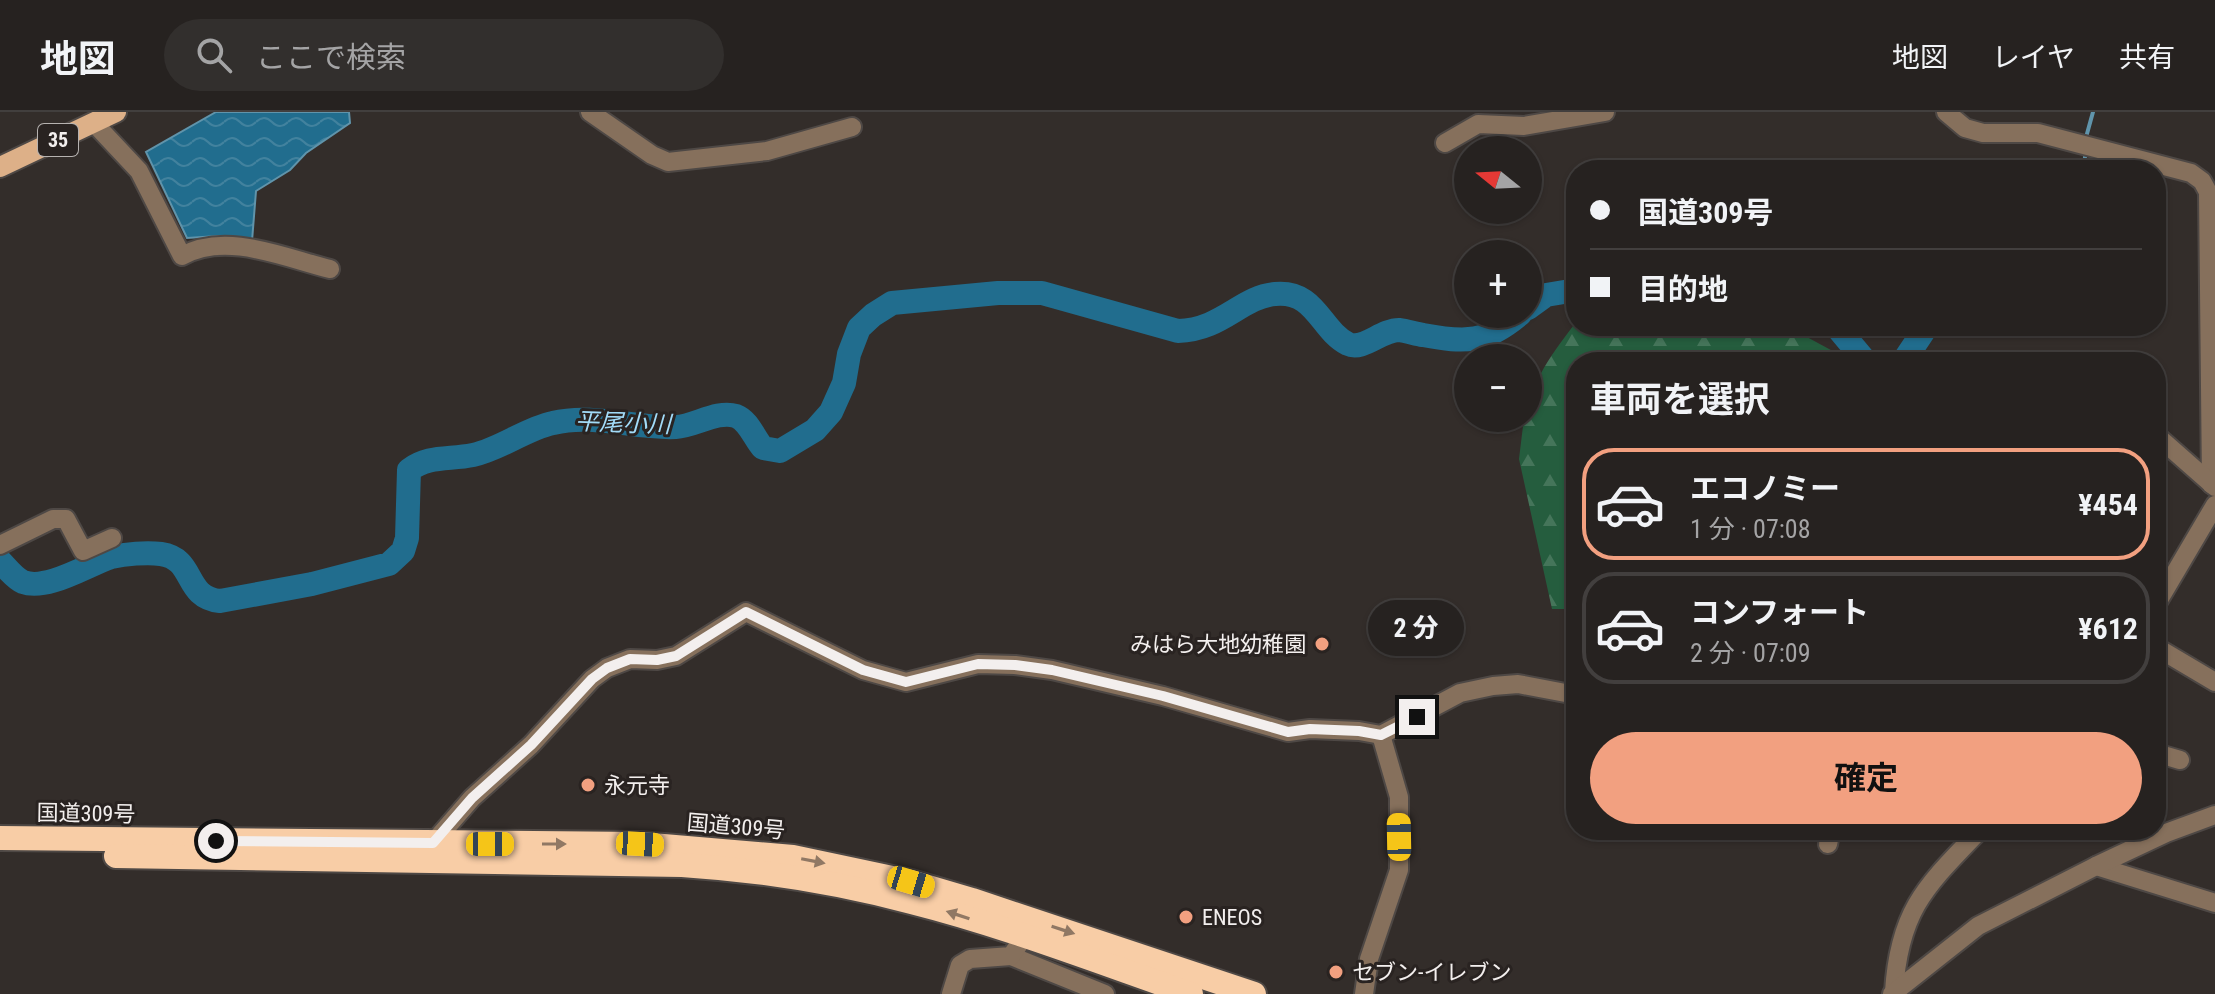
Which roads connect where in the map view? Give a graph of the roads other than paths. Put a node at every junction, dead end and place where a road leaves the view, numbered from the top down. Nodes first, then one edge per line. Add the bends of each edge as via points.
1 (116, 112) edge
2 (590, 112) edge
3 (1605, 112) edge
4 (1946, 112) edge
5 (94, 123) junction
6 (852, 127) dead end
7 (1445, 143) dead end
8 (2139, 160) edge
9 (0, 167) edge
10 (2166, 167) edge
11 (2213, 264) edge
12 (330, 269) dead end
13 (2166, 444) edge
14 (2213, 485) edge
15 (2215, 505) edge
16 (112, 538) dead end
17 (0, 545) edge
18 (2166, 588) edge
19 (2166, 653) edge
20 (2215, 682) edge
21 (1566, 693) edge
22 (1381, 735) junction
23 (2166, 756) edge
24 (2180, 760) dead end
25 (2215, 815) edge
26 (2166, 833) edge
27 (0, 838) edge
28 (1971, 840) edge
29 (2151, 840) edge
30 (433, 852) junction
31 (0, 855) edge
32 (2096, 866) junction
33 (2215, 903) edge
34 (1018, 946) junction
35 (1893, 993) edge
36 (951, 994) edge
37 (1105, 994) edge
38 (1191, 994) edge
39 (1254, 994) edge
40 (1364, 994) edge

1 - 5 main road, 35
2 - 6 street via 668,162 767,151
3 - 7 street via 1524,126 1478,124
4 - 8 street via 1965,128 1983,133 2038,133
5 - 9 main road, 35
5 - 12 street via 139,171 182,256 221,245
10 - 11 street via 2191,173 2208,192
11 - 14 street
13 - 14 street
15 - 18 street
16 - 17 street via 83,551 66,519 53,519
19 - 20 street
21 - 22 street via 1518,684 1460,693
22 - 30 street via 1288,732 1163,696 1015,665 978,664 906,682 863,670 746,612 676,656 630,659 592,679 472,798
22 - 40 street via 1399,797 1399,870 1369,959
23 - 24 street
25 - 26 street
27 - 30 highway, 国道309号
28 - 35 street via 1926,887 1912,911
29 - 32 street
30 - 31 highway, 国道309号
34 -> 30 highway, 国道309号 via 909,901 807,878 728,868
30 -> 39 highway, 国道309号 via 640,844 793,857 972,900
32 - 33 street
32 - 35 street via 1978,926
34 - 36 street via 960,965
34 - 37 street
34 - 38 highway, 国道309号

